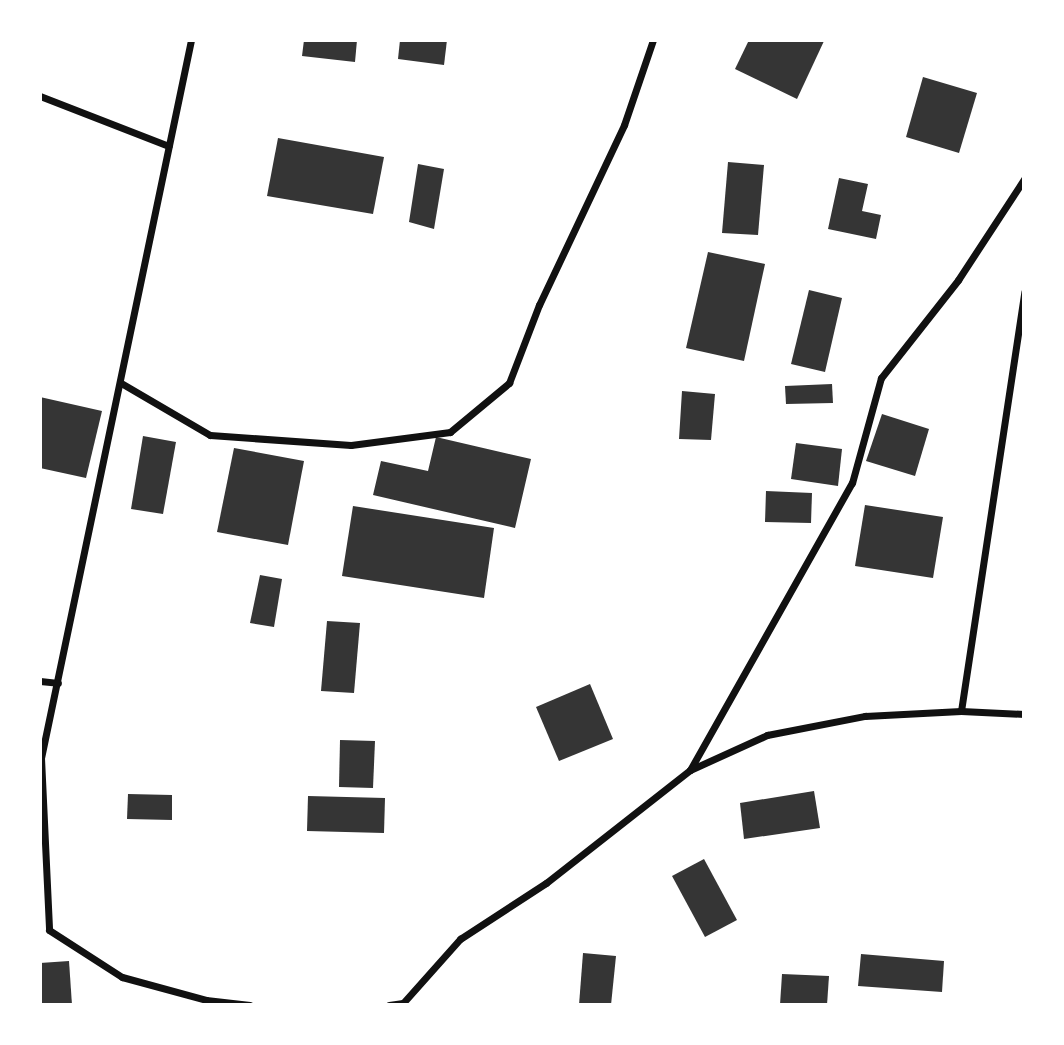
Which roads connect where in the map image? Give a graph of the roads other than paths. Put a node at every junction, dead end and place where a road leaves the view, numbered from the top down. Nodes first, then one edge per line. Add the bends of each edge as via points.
1 (191, 40) edge
2 (653, 40) edge
3 (40, 96) edge
4 (169, 146) junction
5 (1024, 179) edge
6 (1024, 292) edge
7 (121, 383) junction
8 (40, 681) edge
9 (58, 683) junction
10 (961, 711) junction
11 (1024, 714) edge
12 (690, 770) junction
13 (403, 1004) edge
14 (250, 1005) edge
15 (388, 1005) edge

1 - 4 street
2 - 7 street via 624,125 509,383 450,432 351,445 210,435
3 - 4 street
4 - 7 street
5 - 12 street via 958,280 881,379 852,482
6 - 10 street
7 - 9 street
8 - 9 street
9 - 14 street via 41,758 49,930 122,977 206,1000
10 - 11 street
10 - 12 street via 865,716 767,735
12 - 13 street via 546,883 460,939
13 - 15 street

